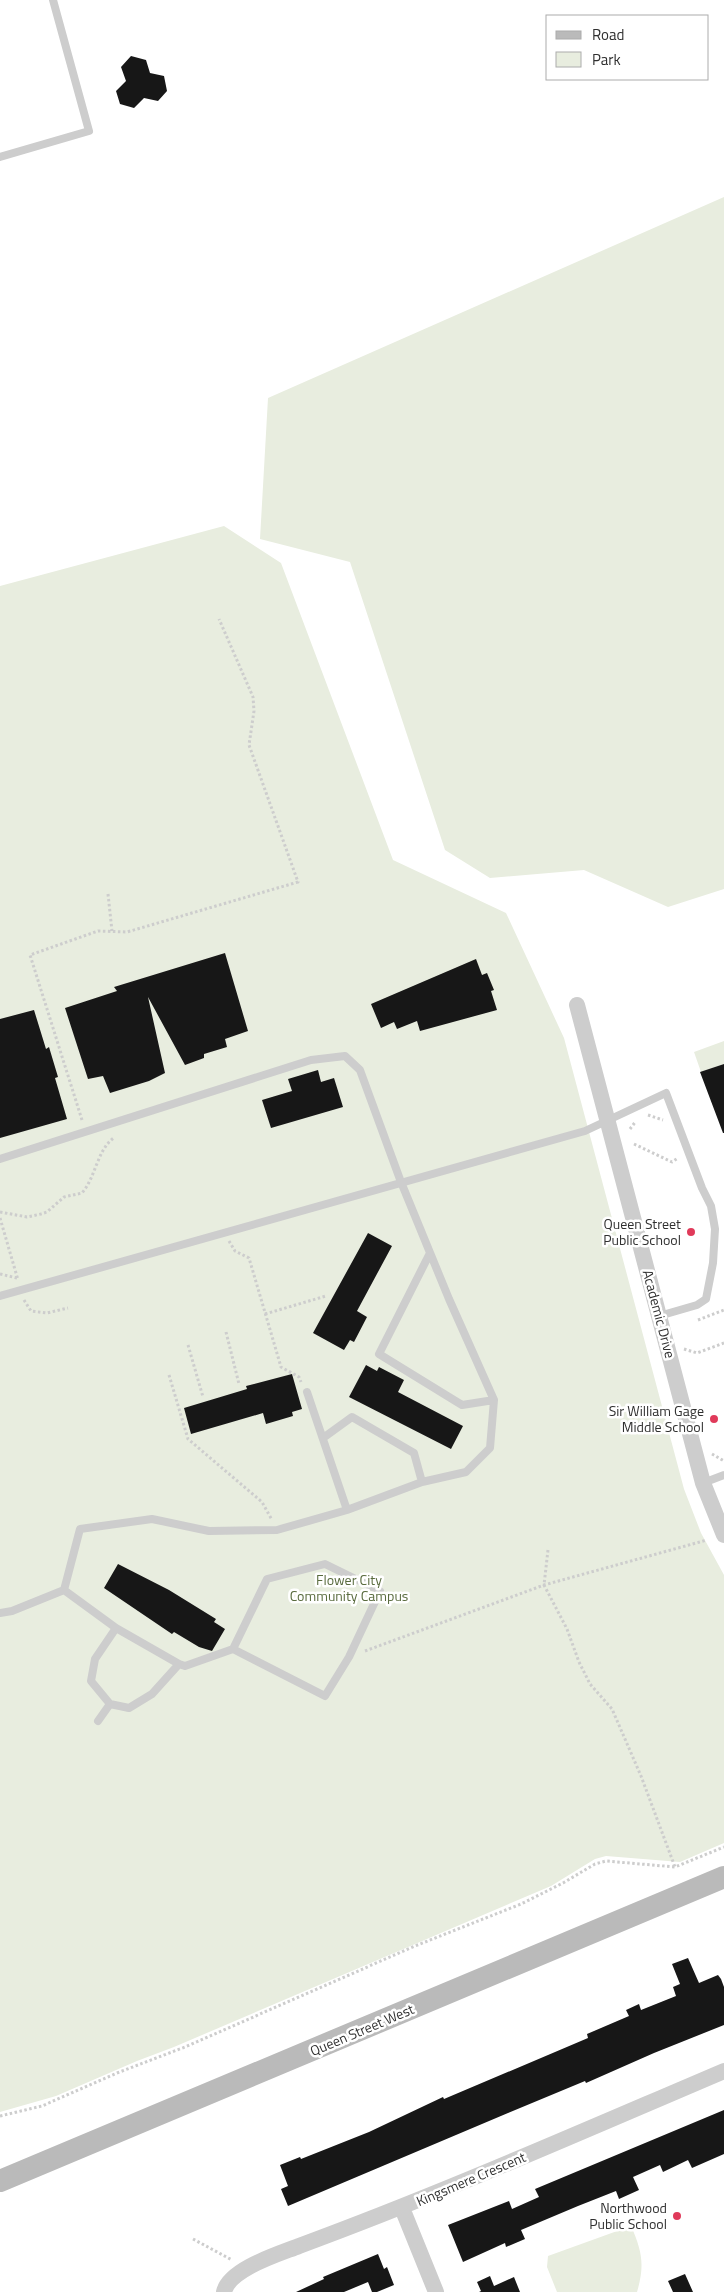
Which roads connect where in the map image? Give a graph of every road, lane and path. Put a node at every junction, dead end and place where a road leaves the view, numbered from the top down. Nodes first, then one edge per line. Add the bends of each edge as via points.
1 (53, 0) edge
2 (0, 158) edge
3 (219, 619) dead end
4 (108, 894) dead end
5 (112, 931) junction
6 (577, 1005) dead end
7 (82, 1120) dead end
8 (607, 1120) junction
9 (668, 1126) dead end
10 (630, 1129) dead end
11 (116, 1137) dead end
12 (634, 1144) dead end
13 (677, 1152) dead end
14 (0, 1159) edge
15 (401, 1182) junction
16 (0, 1212) edge
17 (0, 1218) edge
18 (224, 1232) junction
19 (430, 1253) junction
20 (0, 1274) edge
21 (18, 1278) junction
22 (21, 1290) junction
23 (0, 1296) edge
24 (326, 1296) dead end
25 (68, 1308) dead end
26 (724, 1310) edge
27 (266, 1314) junction
28 (659, 1316) junction
29 (698, 1320) dead end
30 (226, 1332) dead end
31 (724, 1343) edge
32 (188, 1345) dead end
33 (684, 1349) dead end
34 (169, 1375) dead end
35 (239, 1384) dead end
36 (307, 1392) joint
37 (203, 1396) dead end
38 (494, 1400) junction
39 (323, 1438) junction
40 (711, 1453) dead end
41 (724, 1461) edge
42 (724, 1475) edge
43 (422, 1482) junction
44 (703, 1483) junction
45 (347, 1510) junction
46 (277, 1530) junction
47 (724, 1534) edge
48 (706, 1540) dead end
49 (548, 1550) dead end
50 (544, 1585) junction
51 (64, 1590) junction
52 (0, 1613) edge
53 (116, 1628) junction
54 (233, 1649) junction
55 (349, 1657) junction
56 (179, 1664) junction
57 (110, 1704) junction
58 (98, 1721) dead end
59 (724, 1847) edge
60 (675, 1867) junction
61 (724, 1877) edge
62 (724, 2071) edge
63 (0, 2116) edge
64 (0, 2181) edge
65 (402, 2208) junction
66 (193, 2239) dead end
67 (244, 2269) junction
68 (224, 2292) edge
69 (436, 2292) edge

1 - 2 lane via 88,131
3 - 5 path via 253,697 249,745 298,882 127,932
4 - 5 path
5 - 7 path via 98,931 30,955
6 - 8 street, Academic Drive
8 - 15 lane via 585,1131
8 - 28 street, Academic Drive
8 - 28 lane via 666,1093 711,1206 715,1229 706,1299 697,1305
9 - 10 path via 661,1118 650,1115 636,1120
11 - 16 path via 102,1154 82,1193 64,1197 41,1214 27,1217
12 - 13 path via 672,1162 678,1157
14 - 15 lane via 310,1060 345,1056 360,1070
15 - 18 lane
15 - 19 lane
17 - 21 path
18 - 22 lane
18 - 27 path via 235,1250 249,1258
19 - 38 lane
19 - 38 lane via 379,1354 462,1405
20 - 21 path
21 - 22 path
22 - 23 lane
22 - 25 path via 31,1311 47,1313
24 - 27 path
26 - 29 path
27 - 36 path via 281,1366 299,1378
28 - 44 street, Academic Drive
30 - 35 path
31 - 33 path via 697,1352
32 - 37 path
34 - 46 path via 188,1439 262,1502
36 - 39 lane
38 - 43 lane via 490,1448 466,1472
39 - 43 lane via 352,1417 414,1452
39 - 45 lane
40 - 41 path
42 - 44 lane
43 - 45 lane
44 - 47 street, Academic Drive
45 - 46 lane
46 - 51 lane via 209,1531 152,1519 80,1529
48 - 50 path
49 - 50 path
50 - 55 path
50 - 60 path via 568,1629 590,1684 612,1709
51 - 52 lane
51 - 53 lane
53 - 56 lane
53 - 57 lane via 95,1658 91,1681
54 - 55 lane via 325,1696
54 - 55 lane via 267,1579 325,1564 380,1591
54 - 56 lane via 185,1666
56 - 57 lane via 152,1694 129,1708
57 - 58 lane
59 - 60 path
60 - 63 path via 606,1861 595,1864 521,1904 42,2106
61 - 64 main road, Queen Street West
62 - 65 street, Kingsmere Crescent
65 - 67 street, Kingsmere Crescent
65 - 69 street
66 - 67 path
67 - 68 street, Kingsmere Crescent

